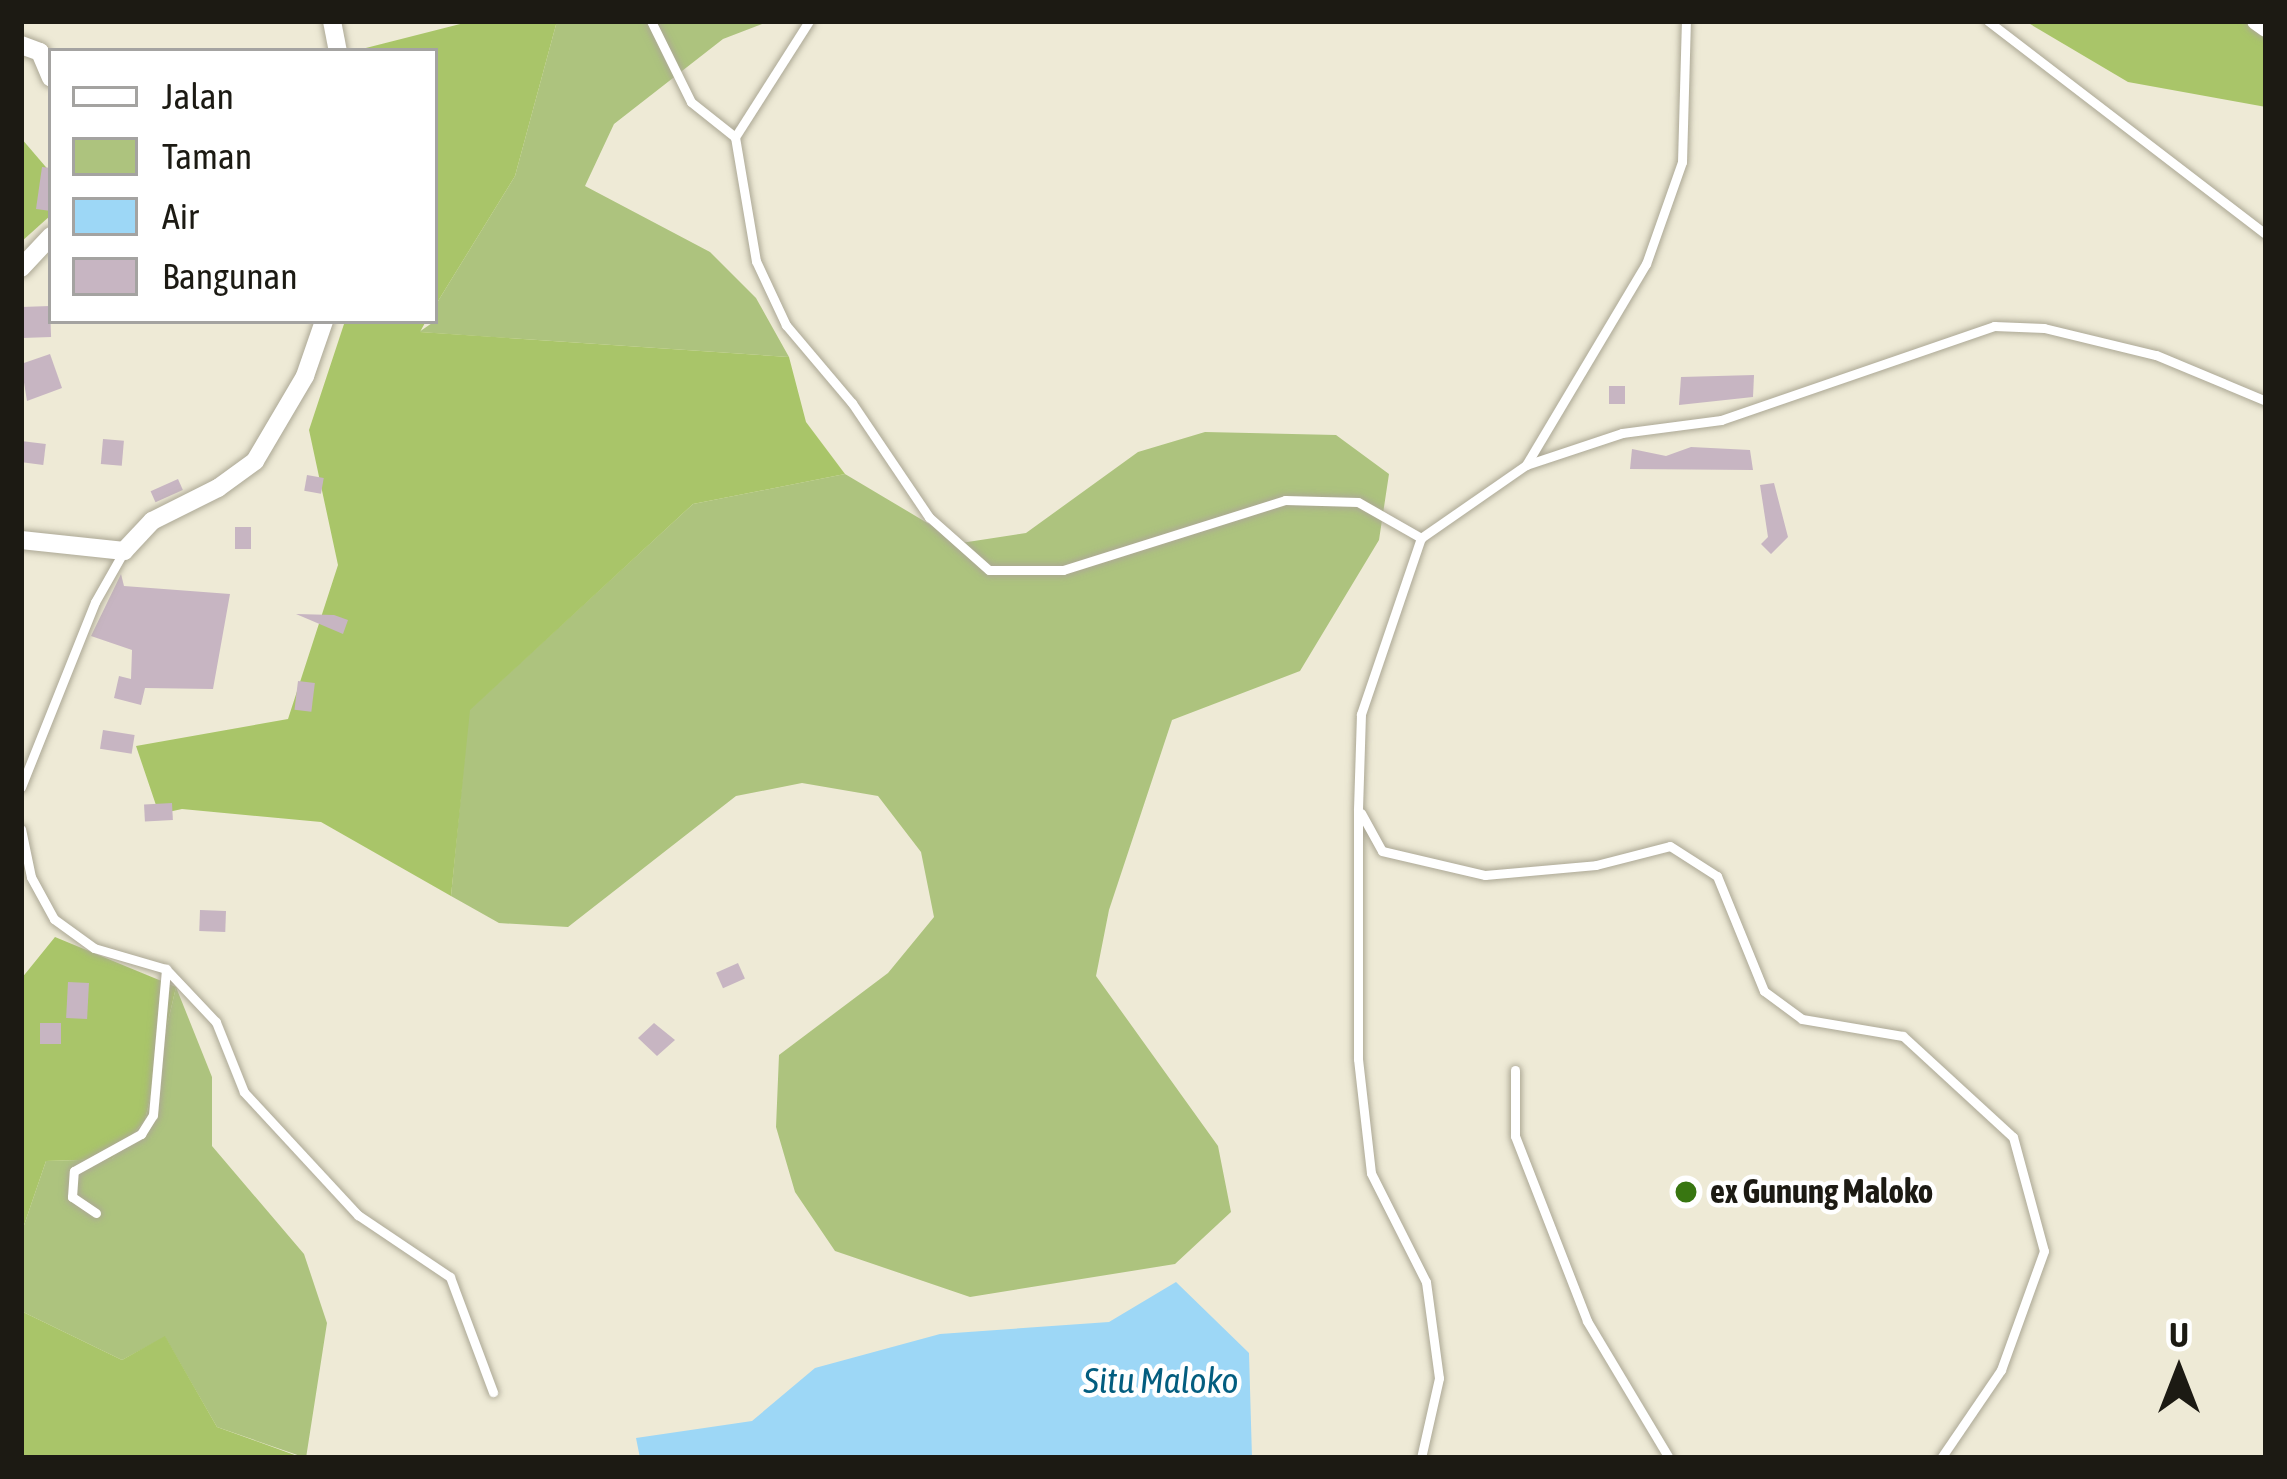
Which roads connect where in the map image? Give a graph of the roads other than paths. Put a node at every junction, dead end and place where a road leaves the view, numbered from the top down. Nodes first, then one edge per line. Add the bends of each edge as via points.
1 (652, 21) edge
2 (808, 21) edge
3 (1686, 21) edge
4 (1988, 21) edge
5 (2256, 21) edge
6 (2266, 28) edge
7 (21, 45) edge
8 (48, 71) edge
9 (735, 137) junction
10 (2266, 234) edge
11 (48, 239) edge
12 (21, 268) edge
13 (323, 324) edge
14 (2266, 400) edge
15 (1526, 465) junction
16 (1421, 538) junction
17 (21, 539) edge
18 (124, 551) junction
19 (21, 787) edge
20 (1358, 808) junction
21 (21, 830) edge
22 (166, 969) junction
23 (1515, 1070) dead end
24 (96, 1213) dead end
25 (493, 1392) dead end
26 (1421, 1458) edge
27 (1669, 1458) edge
28 (1941, 1458) edge

1 - 9 lane via 691,102
2 - 9 lane
3 - 15 lane via 1682,162 1646,264
4 - 10 lane
5 - 6 street
7 - 8 street via 40,52
9 - 16 lane via 756,261 785,325 852,403 929,517 989,570 1063,570 1285,500 1358,502
11 - 12 street
13 - 18 street via 305,376 255,461 152,521
14 - 15 lane via 2156,355 2044,328 1994,326 1721,420 1622,433
15 - 16 lane
16 - 20 lane via 1361,714
17 - 18 street
18 - 19 lane via 95,602
20 - 26 lane via 1358,1059 1371,1173 1426,1282 1438,1378
20 - 28 lane via 1382,851 1485,875 1596,865 1670,846 1717,876 1763,992 1802,1019 1904,1036 2014,1137 2044,1251 2001,1370
21 - 22 lane via 53,919 94,948
22 - 24 lane via 153,1115 141,1134 74,1171 72,1197
22 - 25 lane via 215,1022 244,1092 358,1214 449,1276
23 - 27 lane via 1515,1136 1587,1321

